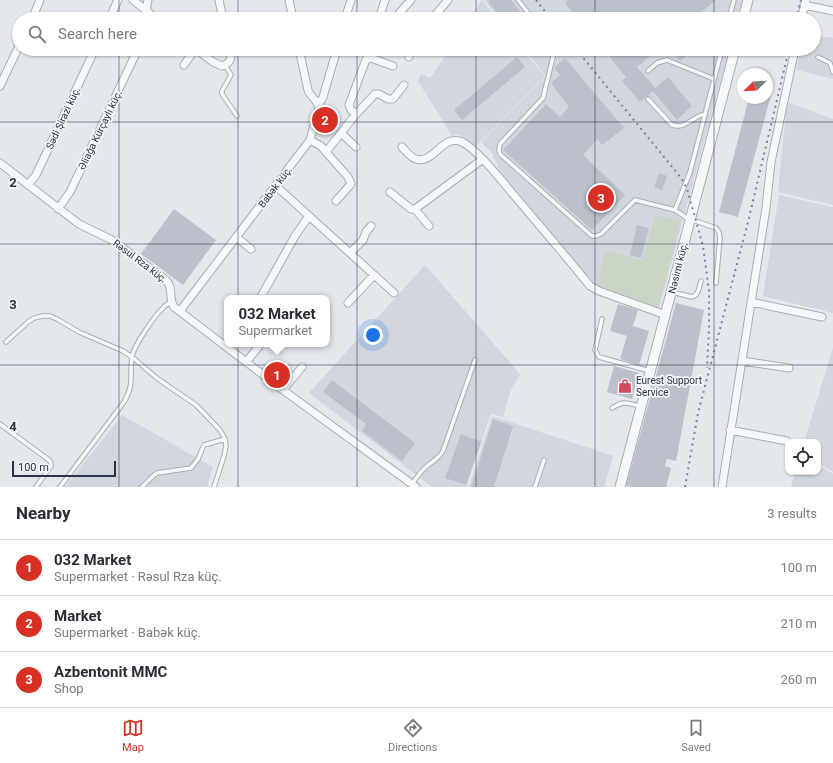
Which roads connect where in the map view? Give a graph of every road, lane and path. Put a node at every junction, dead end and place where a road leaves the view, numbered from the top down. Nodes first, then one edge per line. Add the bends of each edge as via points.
1 (40, 0) edge
2 (118, 0) edge
3 (133, 0) edge
4 (148, 0) edge
5 (219, 0) edge
6 (289, 0) edge
7 (351, 0) edge
8 (385, 0) edge
9 (411, 0) edge
10 (448, 0) edge
11 (518, 0) edge
12 (734, 0) edge
13 (748, 0) edge
14 (805, 3) edge
15 (146, 10) joint
16 (833, 11) edge
17 (35, 12) edge
18 (112, 12) edge
19 (222, 12) edge
20 (292, 12) edge
21 (348, 12) edge
22 (381, 12) edge
23 (400, 12) edge
24 (438, 12) edge
25 (527, 12) edge
26 (731, 12) edge
27 (745, 12) edge
28 (14, 56) edge
29 (92, 56) edge
30 (135, 56) edge
31 (191, 56) edge
32 (206, 56) edge
33 (231, 56) edge
34 (301, 56) edge
35 (335, 56) edge
36 (553, 56) edge
37 (720, 56) edge
38 (733, 56) edge
39 (793, 56) edge
40 (368, 57) joint
41 (818, 57) dead end
42 (184, 65) dead end
43 (225, 65) junction
44 (393, 66) dead end
45 (648, 71) dead end
46 (833, 72) edge
47 (714, 79) junction
48 (404, 85) dead end
49 (0, 86) edge
50 (648, 99) dead end
51 (318, 104) junction
52 (356, 114) junction
53 (705, 115) junction
54 (236, 116) dead end
55 (341, 133) junction
56 (310, 140) junction
57 (356, 147) dead end
58 (402, 147) dead end
59 (326, 152) junction
60 (483, 159) junction
61 (0, 163) edge
62 (28, 185) junction
63 (276, 186) junction
64 (390, 192) dead end
65 (336, 201) dead end
66 (58, 209) junction
67 (415, 209) junction
68 (675, 210) junction
69 (309, 216) junction
70 (690, 219) junction
71 (371, 226) dead end
72 (429, 226) dead end
73 (236, 237) junction
74 (251, 249) dead end
75 (350, 253) junction
76 (374, 275) junction
77 (701, 281) dead end
78 (716, 283) dead end
79 (672, 292) junction
80 (394, 293) dead end
81 (262, 295) dead end
82 (171, 302) junction
83 (751, 302) junction
84 (348, 303) dead end
85 (180, 311) junction
86 (666, 315) junction
87 (822, 317) dead end
88 (602, 319) dead end
89 (6, 342) dead end
90 (224, 345) edge
91 (227, 347) edge
92 (258, 347) edge
93 (132, 357) junction
94 (475, 360) dead end
95 (742, 361) junction
96 (246, 362) junction
97 (302, 367) dead end
98 (789, 368) dead end
99 (651, 372) junction
100 (283, 390) junction
101 (642, 407) junction
102 (612, 408) dead end
103 (0, 424) edge
104 (730, 430) junction
105 (225, 439) junction
106 (785, 441) edge
107 (544, 460) dead end
108 (414, 486) edge
109 (36, 487) edge
110 (60, 487) edge
111 (142, 487) edge
112 (214, 487) edge
113 (535, 487) edge
114 (620, 487) edge
115 (722, 487) edge

1 - 17 street
2 - 18 street
3 - 15 street
4 - 15 street
5 - 19 street
6 - 20 street
7 - 21 street
8 - 22 street
9 - 23 street
10 - 24 street
11 - 25 lane
12 - 26 lane
13 - 27 street
14 - 16 street
28 - 49 street
29 - 62 street, Sədi Şirazi küç. via 36,175
30 - 66 street, Əliağa Kürçaylı küç. via 70,192
31 - 42 street
32 - 43 street via 218,65
33 - 43 street via 231,60
34 - 51 street via 310,96
35 - 51 street, Babək küç. via 323,97
36 - 68 lane via 543,98 500,144 500,154 592,236 601,234 635,200
37 - 47 lane
38 - 70 street, Nəsimi küç.
39 - 83 street via 770,162 767,202
40 - 44 street
40 - 52 street via 349,105
41 - 46 lane via 830,63
43 - 54 lane via 231,75 222,94
45 - 47 lane via 661,61 667,60
47 - 53 lane
48 - 52 street via 393,99 375,94
50 - 53 lane via 672,125 678,127
51 - 56 street, Babək küç. via 319,111
52 - 55 street
53 - 68 lane via 690,172
55 - 57 street
55 - 59 street
56 - 59 street
56 - 63 street, Babək küç.
58 - 60 street via 413,158 422,160 448,142 460,141
59 - 65 street via 351,184
60 - 67 street
60 - 86 street via 590,286 600,292
61 - 62 street, Rəsul Rza küç.
62 - 66 street, Rəsul Rza küç.
63 - 69 street
63 - 73 street, Babək küç.
64 - 67 street via 411,209
66 - 82 street, Rəsul Rza küç. via 87,229 117,243 166,280 171,288
67 - 72 street
68 - 70 lane
69 - 75 street
69 - 81 street
70 - 78 lane via 716,228 719,232
70 - 79 street, Nəsimi küç.
71 - 75 street via 363,240
73 - 74 street
73 - 85 street, Babək küç.
75 - 76 street
76 - 80 street
76 - 84 street
77 - 79 lane via 695,296
79 - 86 street, Nəsimi küç.
82 - 85 street
82 - 93 lane via 156,316 136,346
83 - 87 street
83 - 95 street
85 - 90 street
86 - 99 street, Nəsimi küç.
88 - 99 lane via 596,354
89 - 93 lane via 34,318 50,316
91 - 96 street
92 - 96 street
93 - 105 lane via 196,405 220,430
93 - 110 lane via 131,386 126,399
94 - 108 lane via 444,451 426,466
95 - 98 street
95 - 104 street
96 - 100 street
97 - 100 street
99 - 101 street, Nəsimi küç.
100 - 108 street
101 - 102 lane via 624,402
101 - 114 street, Nəsimi küç.
103 - 109 lane via 51,463
104 - 106 street
104 - 115 street
105 - 111 lane via 204,445 198,459 190,468 157,473
105 - 112 lane via 224,456
107 - 113 lane

